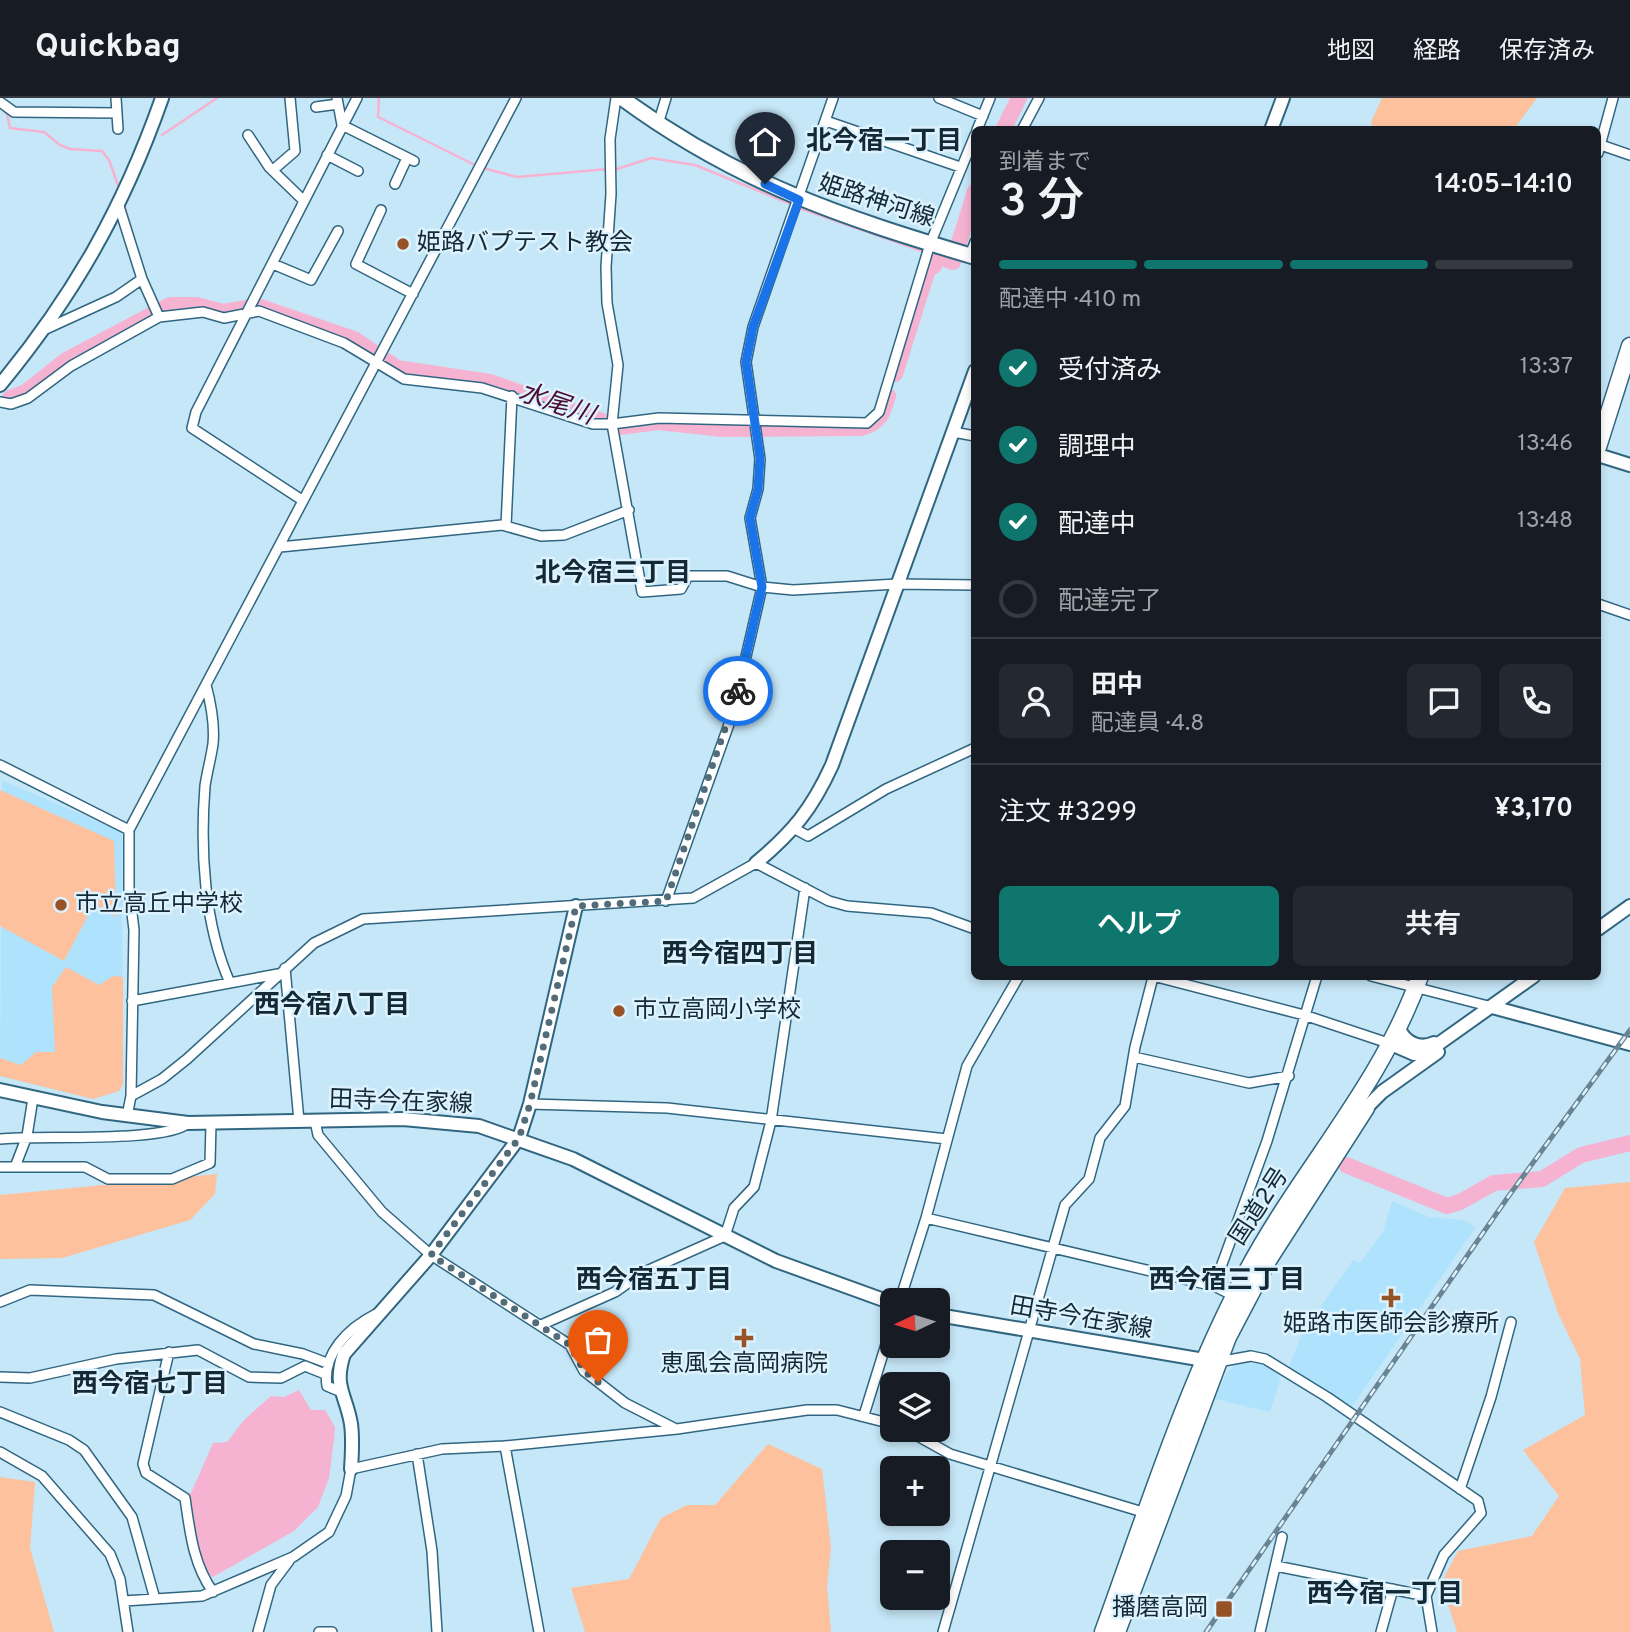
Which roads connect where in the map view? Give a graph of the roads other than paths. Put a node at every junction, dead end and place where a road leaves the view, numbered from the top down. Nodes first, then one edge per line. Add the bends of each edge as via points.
1 (116, 98) edge
2 (162, 98) edge
3 (290, 98) edge
4 (356, 98) edge
5 (516, 98) edge
6 (616, 98) edge
7 (622, 98) edge
8 (666, 98) edge
9 (834, 98) edge
10 (939, 98) edge
11 (990, 98) edge
12 (1039, 98) edge
13 (1283, 98) edge
14 (1614, 98) edge
15 (338, 101) edge
16 (0, 102) edge
17 (316, 107) dead end
18 (117, 113) junction
19 (983, 116) junction
20 (826, 121) junction
21 (658, 124) junction
22 (342, 125) junction
23 (979, 126) edge
24 (1024, 126) edge
25 (1272, 126) edge
26 (118, 129) dead end
27 (248, 135) dead end
28 (1601, 141) edge
29 (971, 144) edge
30 (1601, 148) edge
31 (327, 155) junction
32 (1630, 155) edge
33 (960, 167) junction
34 (273, 170) junction
35 (358, 171) dead end
36 (395, 184) dead end
37 (799, 200) junction
38 (304, 201) junction
39 (118, 203) junction
40 (381, 210) dead end
41 (338, 231) dead end
42 (933, 244) junction
43 (971, 252) edge
44 (273, 264) junction
45 (142, 279) junction
46 (413, 294) junction
47 (249, 312) junction
48 (159, 317) junction
49 (46, 329) junction
50 (1630, 346) edge
51 (377, 363) junction
52 (971, 382) edge
53 (0, 385) edge
54 (512, 396) junction
55 (0, 402) edge
56 (612, 424) junction
57 (755, 428) junction
58 (953, 432) junction
59 (971, 435) edge
60 (1601, 438) edge
61 (1601, 456) edge
62 (1630, 465) edge
63 (302, 499) junction
64 (629, 510) junction
65 (506, 526) junction
66 (280, 547) junction
67 (897, 584) junction
68 (971, 585) edge
69 (762, 587) junction
70 (1601, 605) edge
71 (1630, 615) edge
72 (206, 685) junction
73 (971, 750) edge
74 (0, 765) edge
75 (795, 829) junction
76 (129, 830) junction
77 (757, 863) junction
78 (805, 888) junction
79 (666, 901) junction
80 (576, 906) junction
81 (1630, 906) edge
82 (1601, 927) edge
83 (971, 928) edge
84 (282, 971) junction
85 (1016, 980) edge
86 (1154, 980) edge
87 (1167, 980) edge
88 (1316, 980) edge
89 (1529, 980) edge
90 (1418, 982) edge
91 (230, 983) junction
92 (132, 1001) junction
93 (1492, 1007) junction
94 (1304, 1015) junction
95 (1399, 1028) junction
96 (1444, 1039) junction
97 (1391, 1044) junction
98 (1630, 1044) edge
99 (1134, 1057) junction
100 (1289, 1076) junction
101 (0, 1090) edge
102 (131, 1096) junction
103 (33, 1098) junction
104 (530, 1104) junction
105 (1366, 1108) joint
106 (127, 1116) junction
107 (299, 1121) junction
108 (315, 1121) junction
109 (771, 1121) junction
110 (188, 1123) junction
111 (211, 1123) junction
112 (27, 1136) junction
113 (519, 1138) junction
114 (0, 1139) edge
115 (947, 1139) junction
116 (0, 1167) edge
117 (15, 1167) junction
118 (926, 1218) junction
119 (725, 1236) junction
120 (1054, 1248) junction
121 (431, 1255) junction
122 (1214, 1286) junction
123 (904, 1288) edge
124 (1234, 1296) junction
125 (880, 1299) edge
126 (0, 1302) edge
127 (381, 1313) junction
128 (950, 1317) edge
129 (1511, 1322) dead end
130 (541, 1325) junction
131 (1030, 1331) junction
132 (169, 1352) junction
133 (882, 1358) edge
134 (1211, 1361) junction
135 (327, 1363) junction
136 (326, 1374) junction
137 (0, 1377) edge
138 (339, 1391) junction
139 (0, 1412) edge
140 (864, 1415) junction
141 (880, 1420) edge
142 (677, 1429) junction
143 (928, 1442) edge
144 (505, 1447) junction
145 (0, 1452) edge
146 (417, 1454) junction
147 (992, 1466) junction
148 (351, 1469) junction
149 (1460, 1489) junction
150 (1146, 1513) junction
151 (1282, 1537) dead end
152 (293, 1557) junction
153 (1276, 1566) junction
154 (1393, 1589) junction
155 (213, 1592) junction
156 (1426, 1596) junction
157 (155, 1599) junction
158 (124, 1601) junction
159 (128, 1632) edge
160 (258, 1632) edge
161 (320, 1632) edge
162 (332, 1632) edge
163 (437, 1632) edge
164 (539, 1632) edge
165 (943, 1632) edge
166 (1103, 1632) edge
167 (1117, 1632) edge
168 (1260, 1632) edge
169 (1381, 1632) edge
170 (1432, 1632) edge

1 - 18 street
2 - 39 street
3 - 34 street via 295,150
4 - 22 street
5 - 46 street
6 - 56 street via 610,139 606,267 618,365
7 - 21 main road, 姫路神河線
8 - 21 street
9 - 20 street
10 - 19 street
11 - 19 street
12 - 24 street
13 - 25 street
14 - 28 street
15 - 17 street
15 - 22 street
16 - 18 street via 14,112
18 - 26 street
19 - 23 street
20 - 33 street
20 - 37 street
21 - 37 main road, 姫路神河線 via 719,162
22 - 31 street
22 - 36 street via 410,160
27 - 34 street
29 - 33 street
30 - 32 street
31 - 35 street
31 - 38 street
33 - 42 street
34 - 38 street
37 - 42 main road, 姫路神河線
37 - 57 street via 753,327 746,362
38 - 44 street
39 - 45 street
39 - 49 street
40 - 46 street via 355,264
41 - 44 street via 312,281
42 - 43 main road, 姫路神河線
42 - 57 street via 878,412 867,423
44 - 47 street
45 - 48 street
45 - 49 street via 116,298
46 - 51 street
47 - 48 street via 224,318 203,312
47 - 51 street via 259,311 313,329
47 - 63 street via 192,428
48 - 55 street via 71,366 28,398
49 - 53 street
50 - 60 highway
51 - 54 street via 404,379
51 - 63 street
52 - 58 street
54 - 56 street via 593,424
54 - 65 street
56 - 57 street via 659,418
56 - 64 street
57 - 69 street via 760,458 750,518
58 - 59 street
58 - 67 street
61 - 62 street
63 - 66 street
64 - 65 street via 564,535 541,536
64 - 69 street via 642,592 681,589 688,576 727,576
65 - 66 street
66 - 72 street
67 - 68 street
67 - 69 street via 793,590
67 - 75 street via 832,765 815,803
69 - 79 street via 733,713
70 - 71 street
72 - 76 street
72 - 91 street via 213,743 205,784 203,845 217,952
73 - 75 street via 886,789 808,836
74 - 76 street
75 - 77 street
76 - 92 street
77 - 78 street
77 - 79 street via 693,898
78 - 83 street via 847,906 932,913
78 - 109 street
79 - 80 street
80 - 84 street via 363,919 314,943
80 - 104 street
81 - 82 street
84 - 91 street
84 - 102 street via 187,1059
84 - 107 street
85 - 115 street via 967,1066
86 - 99 street
87 - 94 street
88 - 94 street
89 - 93 street
90 - 93 street
90 - 95 highway, 国道2号
91 - 92 street
92 - 102 street
93 - 96 street
93 - 98 street
93 - 105 street via 1472,1028
94 - 97 street
94 - 100 street
95 - 96 street via 1406,1040 1420,1046
95 - 97 highway, 国道2号
96 - 97 street via 1419,1054
97 - 124 highway, 国道2号 via 1260,1247
99 - 100 street via 1248,1083
99 - 120 street via 1125,1105 1100,1138 1089,1179 1065,1205
100 - 122 street
101 - 103 street, 田寺今在家線
102 - 106 street
103 - 106 street, 田寺今在家線
103 - 112 street
104 - 109 street via 667,1108
104 - 113 street
105 - 134 highway, 国道2号 via 1269,1259
106 - 110 street, 田寺今在家線
107 - 108 street, 田寺今在家線
107 - 111 street, 田寺今在家線
108 - 113 street, 田寺今在家線 via 429,1120 479,1126
108 - 121 street via 318,1135 382,1212
109 - 115 street
109 - 119 street via 754,1187 734,1209
110 - 111 street, 田寺今在家線
110 - 112 street via 182,1129 143,1134
111 - 117 street via 210,1163 173,1179 108,1179 85,1167
112 - 114 street
112 - 117 street
113 - 119 street, 田寺今在家線 via 573,1159
113 - 121 street
115 - 118 street
116 - 117 street
118 - 120 street
118 - 123 street
119 - 125 street, 田寺今在家線 via 827,1282
119 - 130 street
120 - 122 street
120 - 131 street
121 - 127 street
121 - 130 street
122 - 124 street
124 - 134 highway, 国道2号
126 - 135 street via 30,1290 154,1294 254,1344
127 - 135 street via 344,1337
127 - 138 street via 344,1354 338,1371
128 - 131 street, 田寺今在家線
129 - 149 street
130 - 142 street via 570,1345 584,1371 611,1393
131 - 134 street, 田寺今在家線
131 - 147 street
132 - 136 street via 198,1350 249,1377 281,1378 305,1366
132 - 137 street via 30,1378
132 - 155 street via 143,1464 146,1473 184,1498 192,1548
133 - 140 street
134 - 149 street via 1251,1356 1265,1359
134 - 150 highway, 国道2号
134 - 167 highway, 国道2号
135 - 136 street
136 - 138 street via 327,1386
138 - 148 street via 351,1423
139 - 157 street via 84,1450 132,1517
140 - 141 street
140 - 142 street via 807,1410
142 - 144 street
143 - 147 street via 950,1454
144 - 146 street
144 - 164 street
145 - 158 street via 43,1476 110,1554
146 - 148 street
146 - 163 street via 432,1551
147 - 150 street
147 - 165 street
148 - 152 street via 346,1496 329,1532
149 - 156 street via 1478,1501 1481,1513 1444,1555
150 - 166 highway, 国道2号
151 - 153 street
152 - 155 street
152 - 160 street via 271,1585
153 - 154 street
153 - 168 street
154 - 156 street
154 - 169 street
155 - 157 street
156 - 170 street
157 - 158 street
158 - 159 street
161 - 162 street

